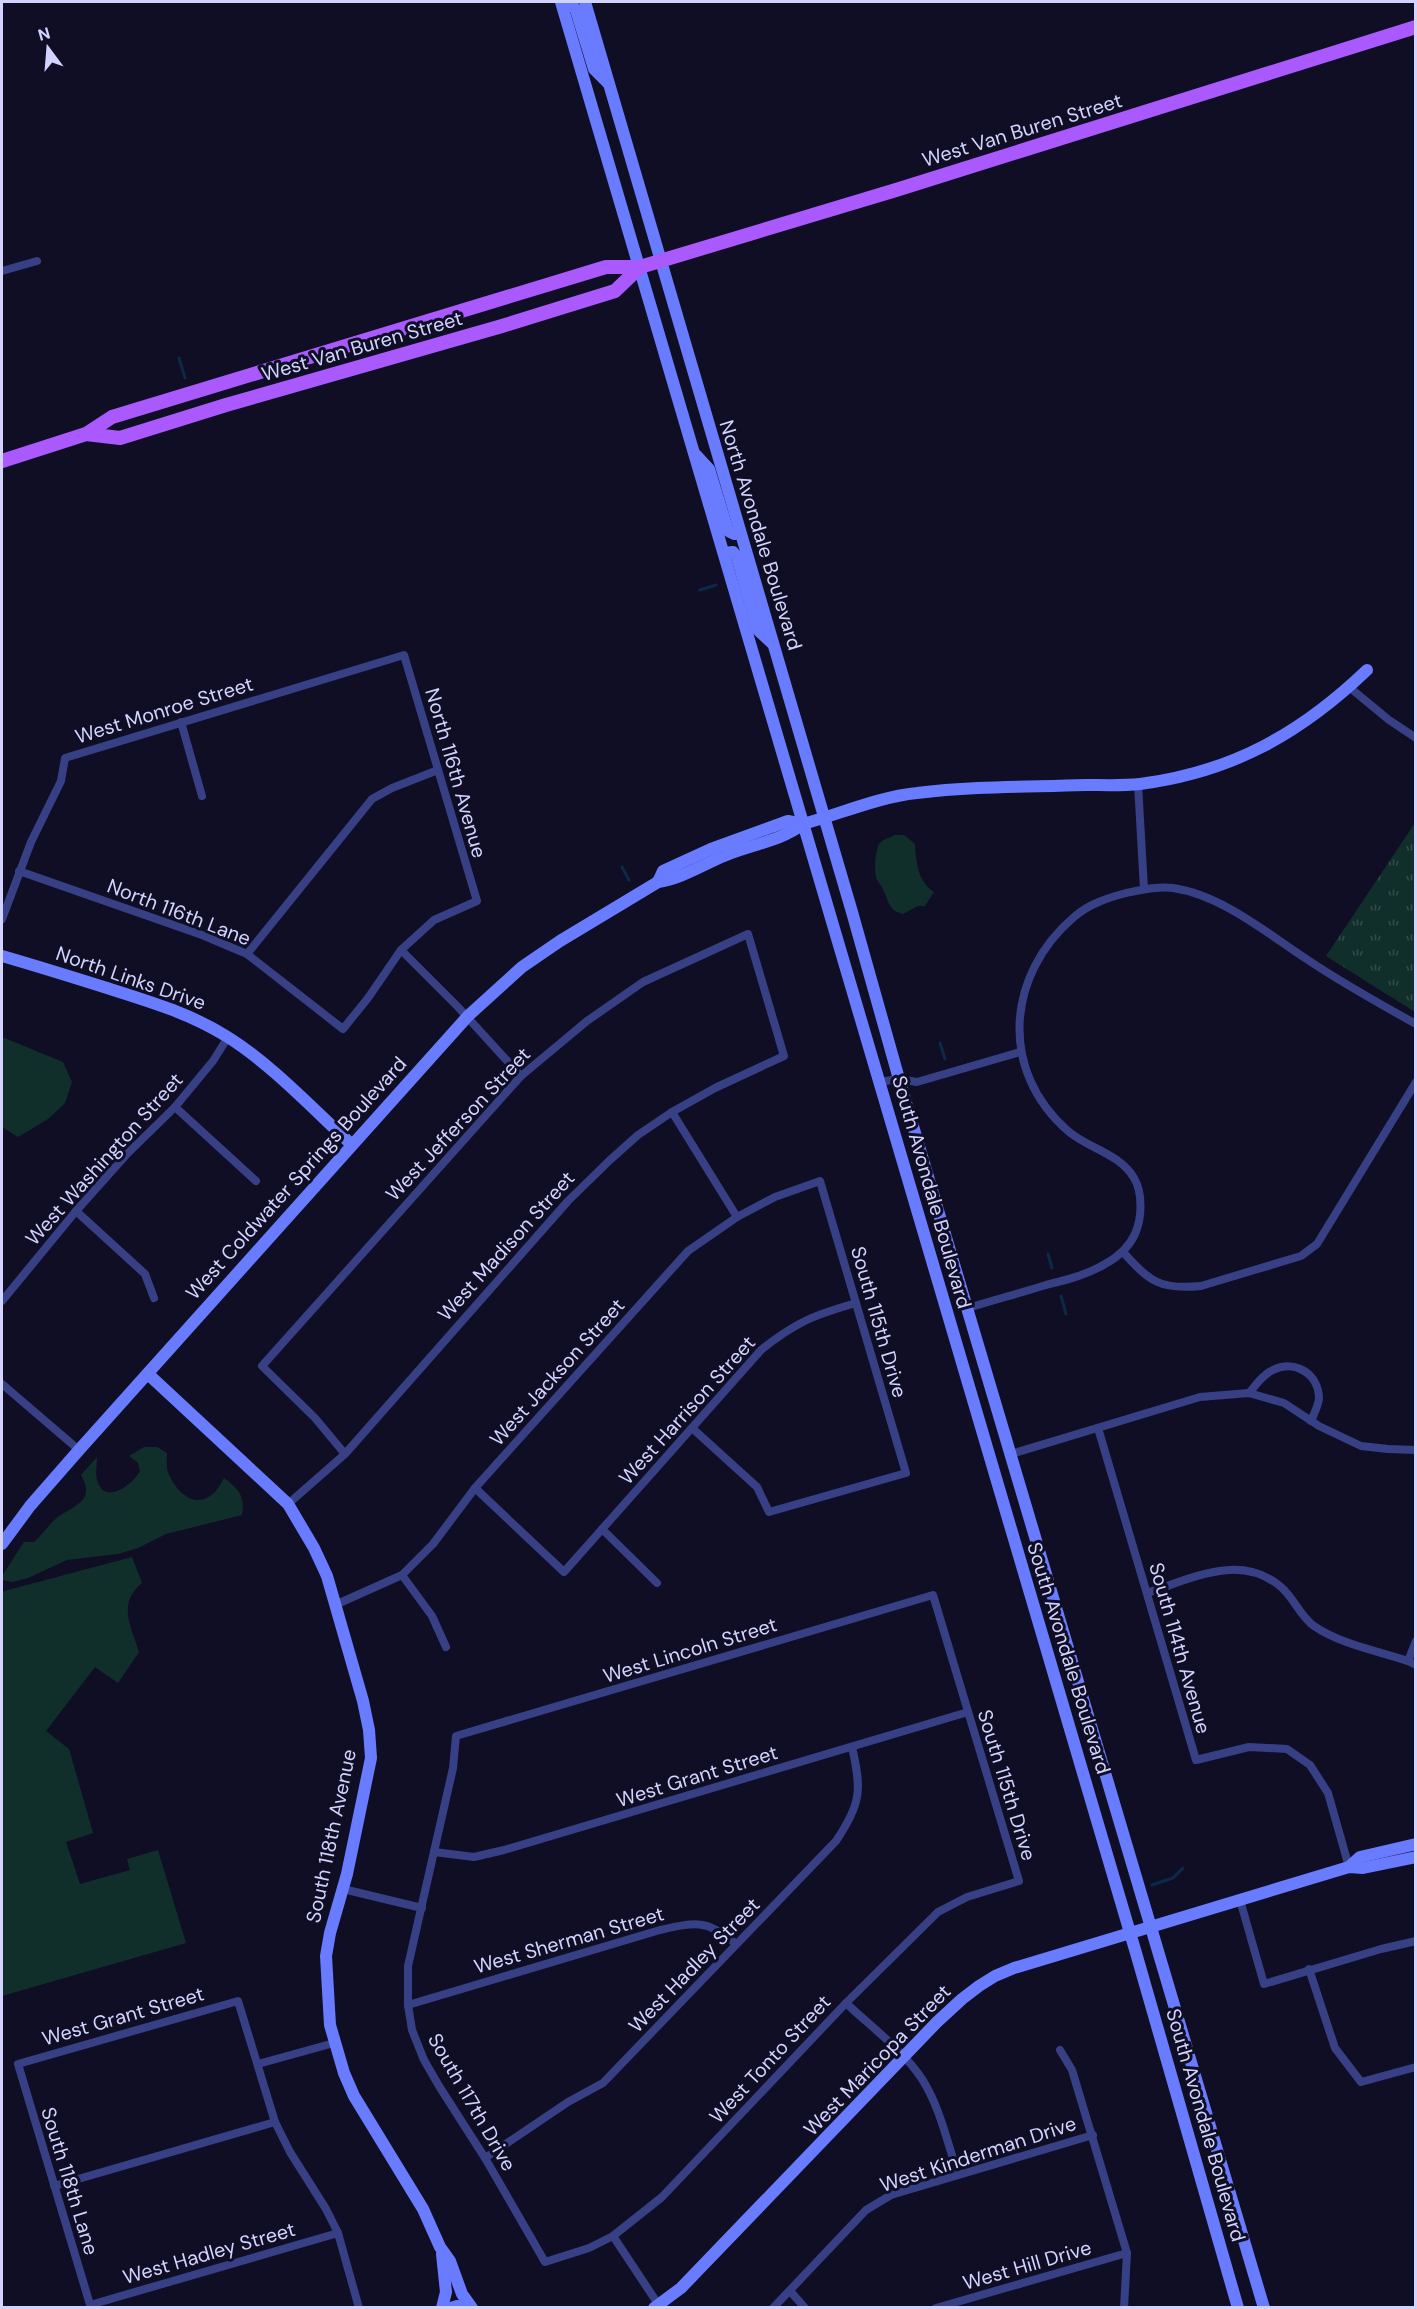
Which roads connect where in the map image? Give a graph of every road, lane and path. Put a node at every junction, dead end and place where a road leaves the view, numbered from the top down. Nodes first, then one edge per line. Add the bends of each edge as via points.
1 (561, 2) edge
2 (570, 2) edge
3 (585, 2) edge
4 (1416, 27) edge
5 (609, 84) junction
6 (37, 261) dead end
7 (660, 261) junction
8 (640, 267) junction
9 (2, 271) edge
10 (380, 337) junction
11 (278, 368) junction
12 (292, 386) junction
13 (203, 412) junction
14 (86, 434) junction
15 (695, 454) junction
16 (2, 461) edge
17 (740, 533) junction
18 (724, 553) junction
19 (773, 644) junction
20 (404, 655) joint
21 (1367, 670) dead end
22 (1349, 687) junction
23 (180, 722) junction
24 (1416, 738) edge
25 (438, 770) junction
26 (1138, 784) junction
27 (202, 796) dead end
28 (824, 818) junction
29 (803, 824) junction
30 (19, 871) junction
31 (1143, 889) junction
32 (2, 919) edge
33 (748, 934) joint
34 (401, 950) junction
35 (247, 954) junction
36 (2, 956) edge
37 (468, 1016) junction
38 (861, 1020) joint
39 (1416, 1024) edge
40 (228, 1037) junction
41 (1020, 1052) junction
42 (521, 1076) junction
43 (899, 1079) junction
44 (879, 1082) junction
45 (1416, 1082) edge
46 (175, 1107) junction
47 (672, 1112) junction
48 (351, 1144) junction
49 (256, 1181) dead end
50 (820, 1181) joint
51 (76, 1211) junction
52 (737, 1217) junction
53 (1123, 1252) junction
54 (154, 1298) dead end
55 (2, 1301) edge
56 (856, 1303) junction
57 (968, 1308) junction
58 (947, 1314) junction
59 (148, 1374) junction
60 (2, 1384) edge
61 (1249, 1393) junction
62 (1311, 1421) junction
63 (692, 1428) junction
64 (1098, 1428) junction
65 (79, 1450) junction
66 (1416, 1450) edge
67 (345, 1454) junction
68 (1011, 1454) junction
69 (475, 1488) junction
70 (288, 1504) junction
71 (602, 1529) junction
72 (2, 1544) edge
73 (402, 1575) junction
74 (657, 1583) dead end
75 (1147, 1593) junction
76 (933, 1595) joint
77 (335, 1605) junction
78 (1416, 1641) edge
79 (446, 1647) dead end
80 (1412, 1663) edge
81 (968, 1712) junction
82 (456, 1736) joint
83 (852, 1747) junction
84 (1416, 1844) edge
85 (434, 1852) junction
86 (1416, 1857) edge
87 (1349, 1867) junction
88 (1019, 1881) joint
89 (343, 1889) junction
90 (1240, 1900) junction
91 (422, 1908) junction
92 (1150, 1927) junction
93 (1130, 1932) junction
94 (1416, 1941) edge
95 (736, 1944) junction
96 (1308, 1969) junction
97 (846, 2003) junction
98 (408, 2005) junction
99 (334, 2043) junction
100 (1060, 2050) dead end
101 (904, 2058) junction
102 (18, 2064) joint
103 (258, 2064) junction
104 (1416, 2067) edge
105 (275, 2122) junction
106 (1092, 2135) junction
107 (485, 2158) junction
108 (958, 2174) junction
109 (54, 2187) junction
110 (338, 2233) junction
111 (613, 2236) junction
112 (440, 2247) junction
113 (1127, 2253) junction
114 (545, 2262) joint
115 (790, 2291) junction
116 (1237, 2302) edge
117 (91, 2306) edge
118 (359, 2307) edge
119 (442, 2307) edge
120 (451, 2307) edge
121 (471, 2307) edge
122 (657, 2307) edge
123 (773, 2307) edge
124 (805, 2307) edge
125 (936, 2307) edge
126 (1124, 2307) edge
127 (1244, 2307) edge
128 (1263, 2307) edge

1 - 8 main road, North Avondale Boulevard
2 - 5 main road via 594,69
3 - 5 main road, North Avondale Boulevard
4 - 7 main road, West Van Buren Street
5 - 7 main road, North Avondale Boulevard
6 - 9 street
7 - 8 main road, West Van Buren Street
7 - 17 main road, North Avondale Boulevard
8 - 10 main road, West Van Buren Street via 606,267
8 - 12 main road, West Van Buren Street via 615,291
8 - 15 main road, North Avondale Boulevard
10 - 11 main road, West Van Buren Street
10 - 12 main road via 372,346 305,367
11 - 13 main road via 270,380 225,393
11 - 14 main road, West Van Buren Street via 112,417
12 - 13 main road, West Van Buren Street
13 - 14 main road, West Van Buren Street via 120,438
14 - 16 main road, West Van Buren Street
15 - 17 main road via 709,469 728,531
15 - 18 main road, North Avondale Boulevard
17 - 19 main road, North Avondale Boulevard
18 - 19 main road via 734,552 737,556 758,630
18 - 29 main road, North Avondale Boulevard
19 - 28 main road, North Avondale Boulevard
20 - 23 street, West Monroe Street
20 - 25 street, North 116th Avenue
21 - 22 main road
22 - 24 street
22 - 26 main road via 1310,720 1253,753 1179,777
23 - 27 street
23 - 30 street, West Monroe Street via 65,758 61,781
25 - 34 street, North 116th Avenue via 477,900 434,920
25 - 35 street via 372,798
26 - 28 main road, West Coldwater Springs Boulevard via 918,793
26 - 31 street
28 - 29 main road, West Coldwater Springs Boulevard
28 - 43 main road, North Avondale Boulevard
29 - 37 main road, West Coldwater Springs Boulevard via 791,833 658,882 550,947
29 - 38 main road, North Avondale Boulevard
30 - 32 street, West Monroe Street
30 - 35 street, North 116th Lane
31 - 39 street via 1171,888 1209,898
31 - 41 street via 1091,905 1074,917 1046,948 1028,982 1022,1006
33 - 42 street, West Jefferson Street via 643,982 587,1021
33 - 47 street, West Madison Street via 784,1056
34 - 35 street, North 116th Lane via 343,1029
34 - 37 street
36 - 40 main road, North Links Drive via 154,1002
37 - 42 street
37 - 48 main road, West Coldwater Springs Boulevard
38 - 44 main road, South Avondale Boulevard
40 - 46 street, West Washington Street
40 - 48 main road, North Links Drive
41 - 43 street via 917,1082
41 - 53 street via 1029,1079 1054,1117 1070,1133 1115,1158 1136,1179 1139,1219
42 - 67 street, West Jefferson Street via 262,1366
43 - 44 street
43 - 57 main road, South Avondale Boulevard
44 - 58 main road, South Avondale Boulevard
45 - 53 street via 1317,1244 1309,1251 1201,1286 1184,1287 1156,1281
46 - 49 street
46 - 51 street, West Washington Street
47 - 52 street
47 - 67 street, West Madison Street via 638,1135 568,1201
48 - 59 main road, West Coldwater Springs Boulevard
50 - 52 street, West Jackson Street via 775,1197
50 - 56 street, South 115th Drive
51 - 54 street via 146,1274
51 - 55 street, West Washington Street
52 - 69 street, West Jackson Street via 688,1251
53 - 57 street via 1081,1275
56 - 63 street, West Harrison Street via 802,1320 783,1332 761,1350
56 - 63 street, South 115th Drive via 906,1473 770,1512 757,1487
57 - 58 main road
57 - 68 main road, South Avondale Boulevard
58 - 93 main road, South Avondale Boulevard
59 - 65 main road, West Coldwater Springs Boulevard
59 - 70 main road, South 118th Avenue
60 - 65 street
61 - 62 street via 1284,1403
61 - 62 street via 1273,1370 1285,1366 1305,1370 1319,1397
61 - 64 street via 1200,1397
62 - 66 street via 1361,1446
63 - 71 street, West Harrison Street
64 - 68 street
64 - 75 street, South 114th Avenue
65 - 72 main road, West Coldwater Springs Boulevard
67 - 70 street, West Madison Street
68 - 92 main road, South Avondale Boulevard
69 - 71 street, West Harrison Street via 564,1572
69 - 73 street, West Jackson Street via 433,1545
70 - 77 main road, South 118th Avenue via 314,1548
71 - 74 street
73 - 77 street, West Jackson Street
73 - 79 street via 432,1616
75 - 80 street via 1226,1569 1248,1570 1284,1589 1312,1625 1332,1636
75 - 87 street, South 114th Avenue via 1196,1760 1249,1747 1287,1749 1310,1765 1328,1793
76 - 81 street, South 115th Drive
76 - 82 street, West Lincoln Street
77 - 89 main road, South 118th Avenue via 368,1720 371,1749
78 - 80 street
81 - 83 street, West Grant Street
81 - 88 street, South 115th Drive
82 - 85 street, South 117th Drive via 453,1768
83 - 85 street, West Grant Street via 504,1850 474,1857
83 - 95 street, West Hadley Street via 859,1778 850,1820 836,1841
84 - 87 main road, West Maricopa Street via 1360,1857
85 - 91 street, South 117th Drive
86 - 87 main road, West Maricopa Street via 1363,1868
87 - 90 main road, West Maricopa Street
88 - 97 street, West Tonto Street via 967,1897 938,1912
89 - 91 street
89 - 99 main road, South 118th Avenue via 326,1956 327,2007
90 - 92 main road, West Maricopa Street
90 - 96 street via 1264,1984
91 - 98 street, South 117th Drive via 408,1966
92 - 93 main road, West Maricopa Street
92 - 128 main road, South Avondale Boulevard
93 - 101 main road, West Maricopa Street via 1049,1955 995,1976 962,1999
93 - 116 main road, South Avondale Boulevard
94 - 96 street
95 - 98 street, West Sherman Street via 719,1929 690,1923
95 - 107 street, West Hadley Street via 603,2083 567,2102
96 - 104 street via 1335,2048 1361,2082
97 - 101 street
97 - 111 street, West Tonto Street via 662,2197
98 - 107 street, South 117th Drive via 412,2030 424,2060
99 - 103 street
99 - 112 main road, South 118th Avenue via 354,2097 423,2209
100 - 106 street via 1072,2070
101 - 108 street via 921,2078 934,2103
101 - 122 main road, West Maricopa Street via 681,2288
102 - 103 street, West Grant Street via 238,2001
102 - 109 street, South 118th Lane
103 - 105 street
105 - 109 street
105 - 110 street
106 - 108 street, West Kinderman Drive
106 - 113 street
107 - 114 street, South 117th Drive
108 - 115 street, West Kinderman Drive via 891,2195 866,2210
109 - 117 street, South 118th Lane
110 - 117 street, West Hadley Street
110 - 118 street
111 - 114 street, West Tonto Street
111 - 122 street
112 - 119 main road, South 118th Avenue via 446,2292
112 - 121 main road, South 118th Avenue
113 - 125 street, West Hill Drive
113 - 126 street
115 - 123 street, West Kinderman Drive
115 - 124 street
116 - 127 main road
120 - 121 main road

